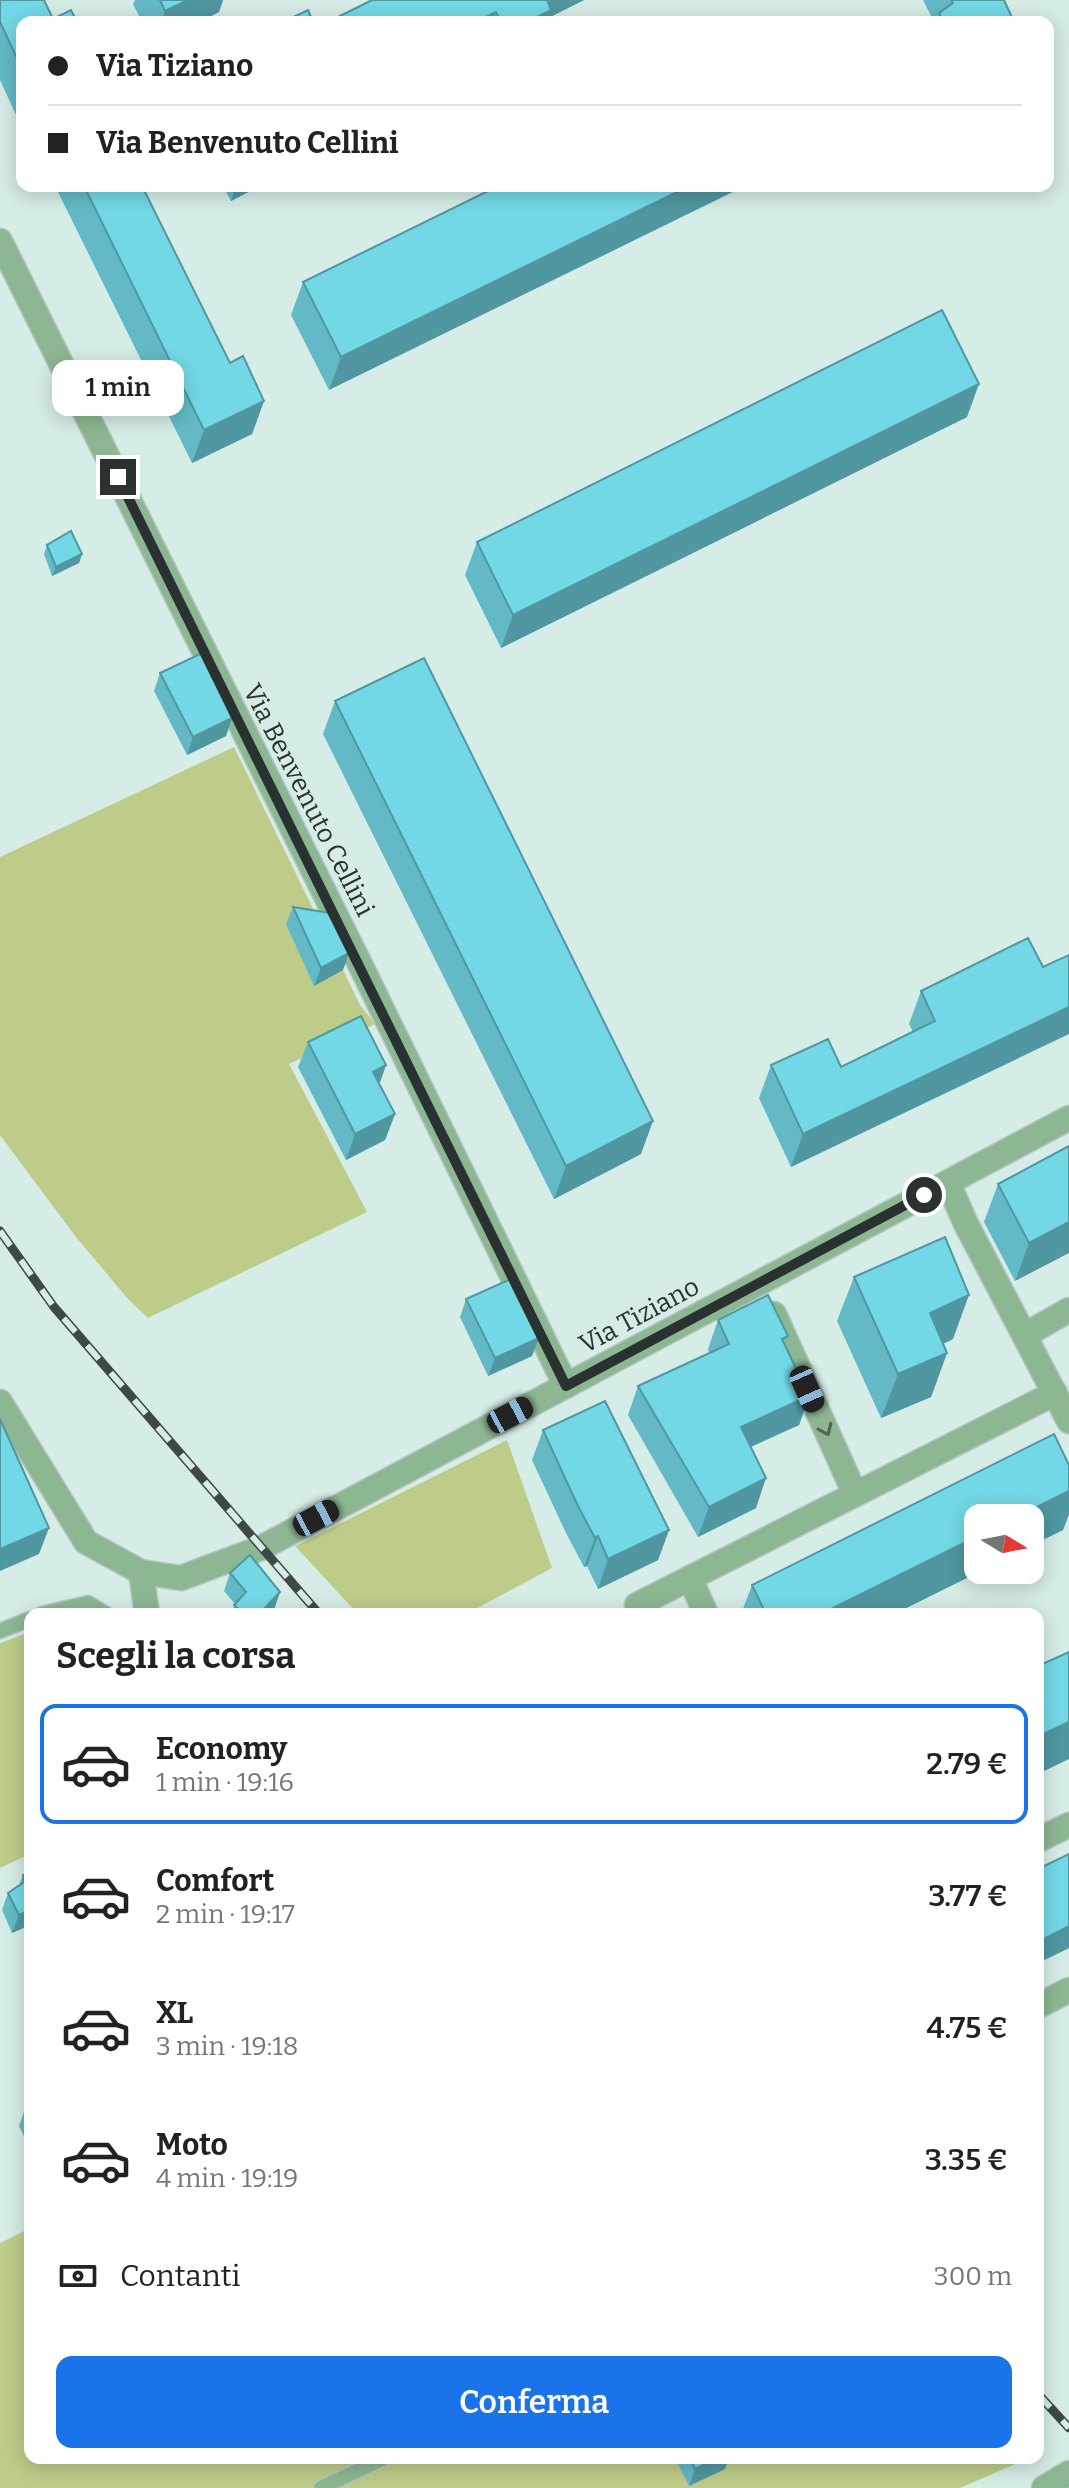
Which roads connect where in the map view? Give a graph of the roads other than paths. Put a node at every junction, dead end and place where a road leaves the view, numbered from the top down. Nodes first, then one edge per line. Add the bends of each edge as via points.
1 (0, 241) edge
2 (1069, 1118) edge
3 (948, 1183) junction
4 (759, 1283) junction
5 (1069, 1310) edge
6 (1025, 1335) junction
7 (566, 1386) junction
8 (1055, 1393) junction
9 (0, 1402) edge
10 (1069, 1421) edge
11 (855, 1494) junction
12 (141, 1572) junction
13 (690, 1578) junction
14 (67, 1608) edge
15 (96, 1608) edge
16 (146, 1608) edge
17 (638, 1608) edge
18 (703, 1608) edge
19 (24, 1621) edge
20 (0, 1631) edge
21 (1069, 1825) edge
22 (1044, 1837) edge
23 (1069, 1990) edge
24 (1044, 2003) edge
25 (349, 2464) edge
26 (371, 2464) edge
27 (351, 2473) junction
28 (1069, 2473) edge
29 (321, 2488) edge
30 (1044, 2488) edge

1 - 7 street, Via Benvenuto Cellini
2 - 3 street, Via Tiziano
3 - 4 street, Via Tiziano
3 - 6 street
4 - 7 street, Via Tiziano
4 -> 11 street
5 - 6 street
6 - 8 street
7 - 12 street, Via Tiziano via 261,1548 181,1578
8 - 10 street
8 - 11 street
9 - 12 street via 86,1542
11 - 13 street
12 - 16 street
13 - 17 street
13 - 18 street
14 - 15 lane via 88,1603
19 - 20 lane
21 - 22 street
23 - 24 street
25 - 27 lane
26 - 27 lane
27 - 29 lane
28 - 30 street

